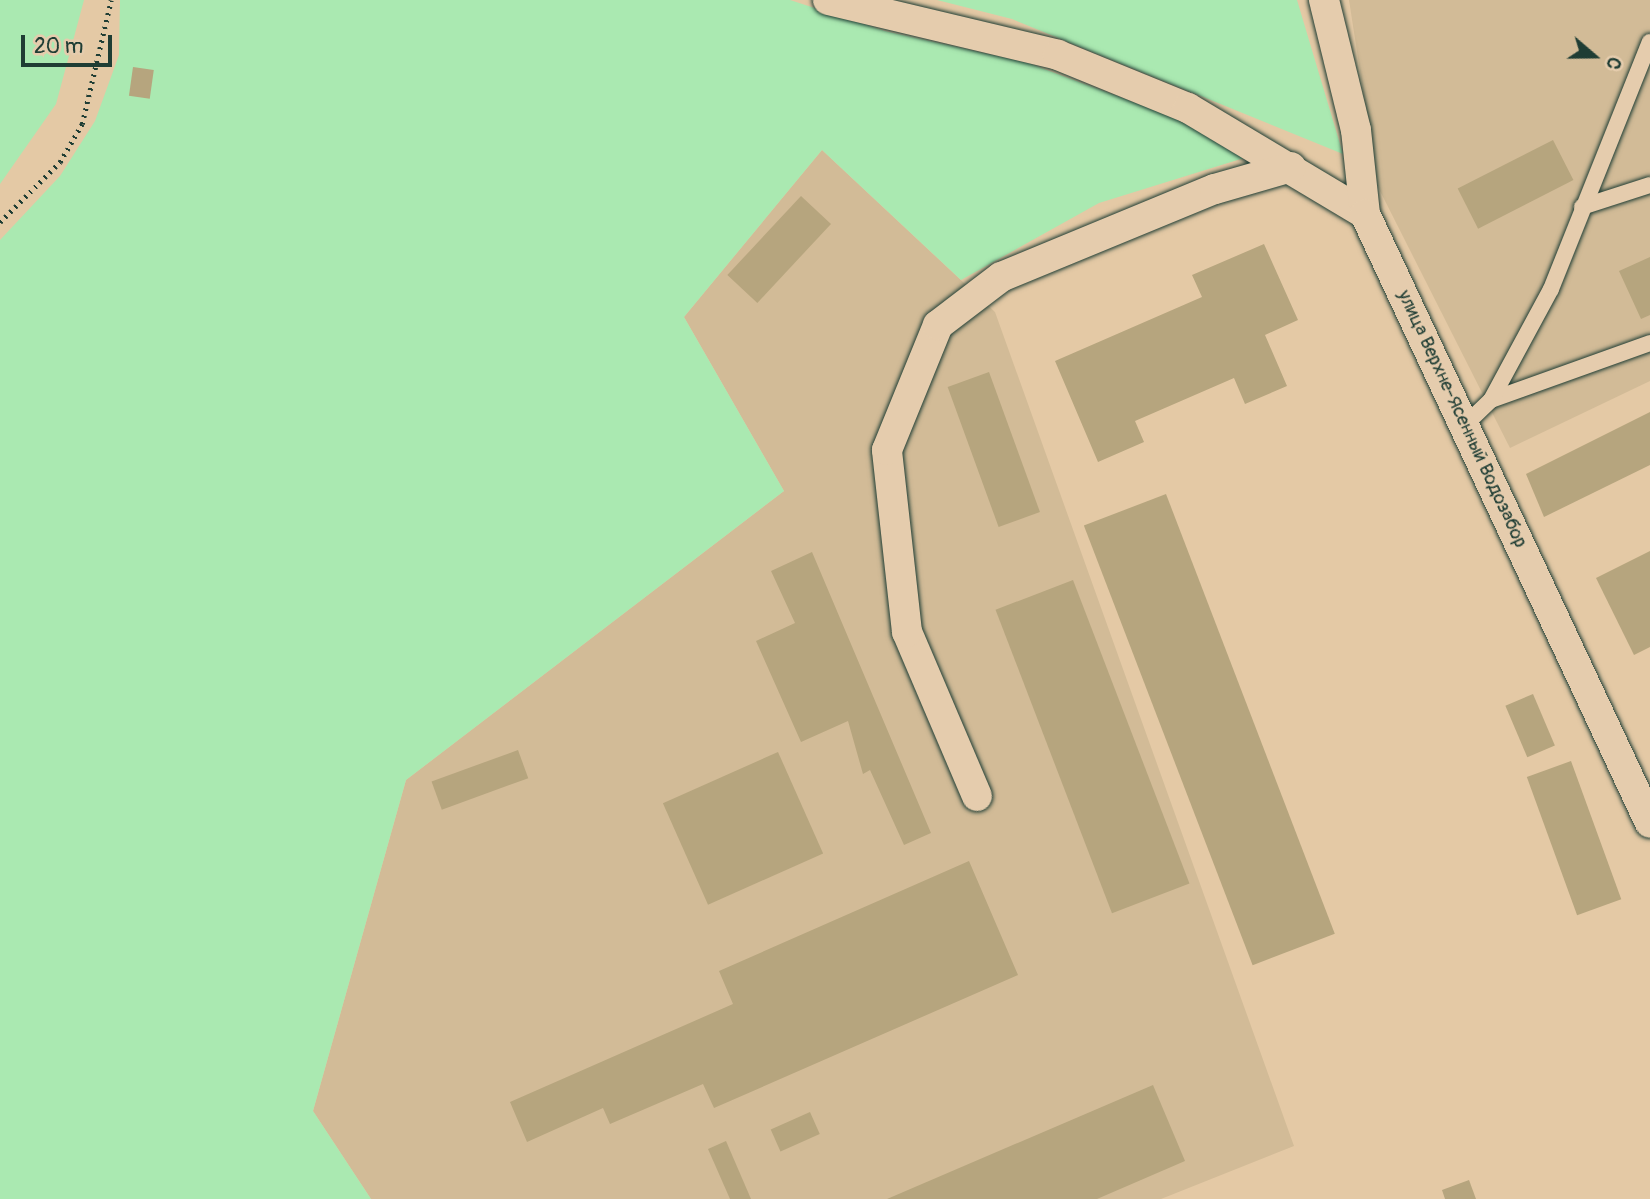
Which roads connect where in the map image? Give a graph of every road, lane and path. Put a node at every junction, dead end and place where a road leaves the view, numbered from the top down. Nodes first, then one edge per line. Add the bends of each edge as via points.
1 (111, 0) edge
2 (828, 0) edge
3 (1324, 0) edge
4 (1650, 42) edge
5 (1291, 167) junction
6 (1650, 185) edge
7 (1582, 207) junction
8 (1365, 214) junction
9 (0, 222) edge
10 (1650, 344) edge
11 (1491, 400) junction
12 (1466, 424) junction
13 (977, 796) dead end
14 (1650, 823) edge

1 - 9 path via 82,124 60,162
2 - 5 street via 1058,55 1188,108
3 - 8 street, улица Верхне-Ясенный Водозабор via 1356,130
4 - 7 lane
5 - 8 street
5 - 13 street via 1189,199 1000,277 938,325 887,450 907,632
6 - 7 lane
7 - 11 lane via 1551,289
8 - 12 street, улица Верхне-Ясенный Водозабор
10 - 11 lane
11 - 12 lane
12 - 14 street, улица Верхне-Ясенный Водозабор

